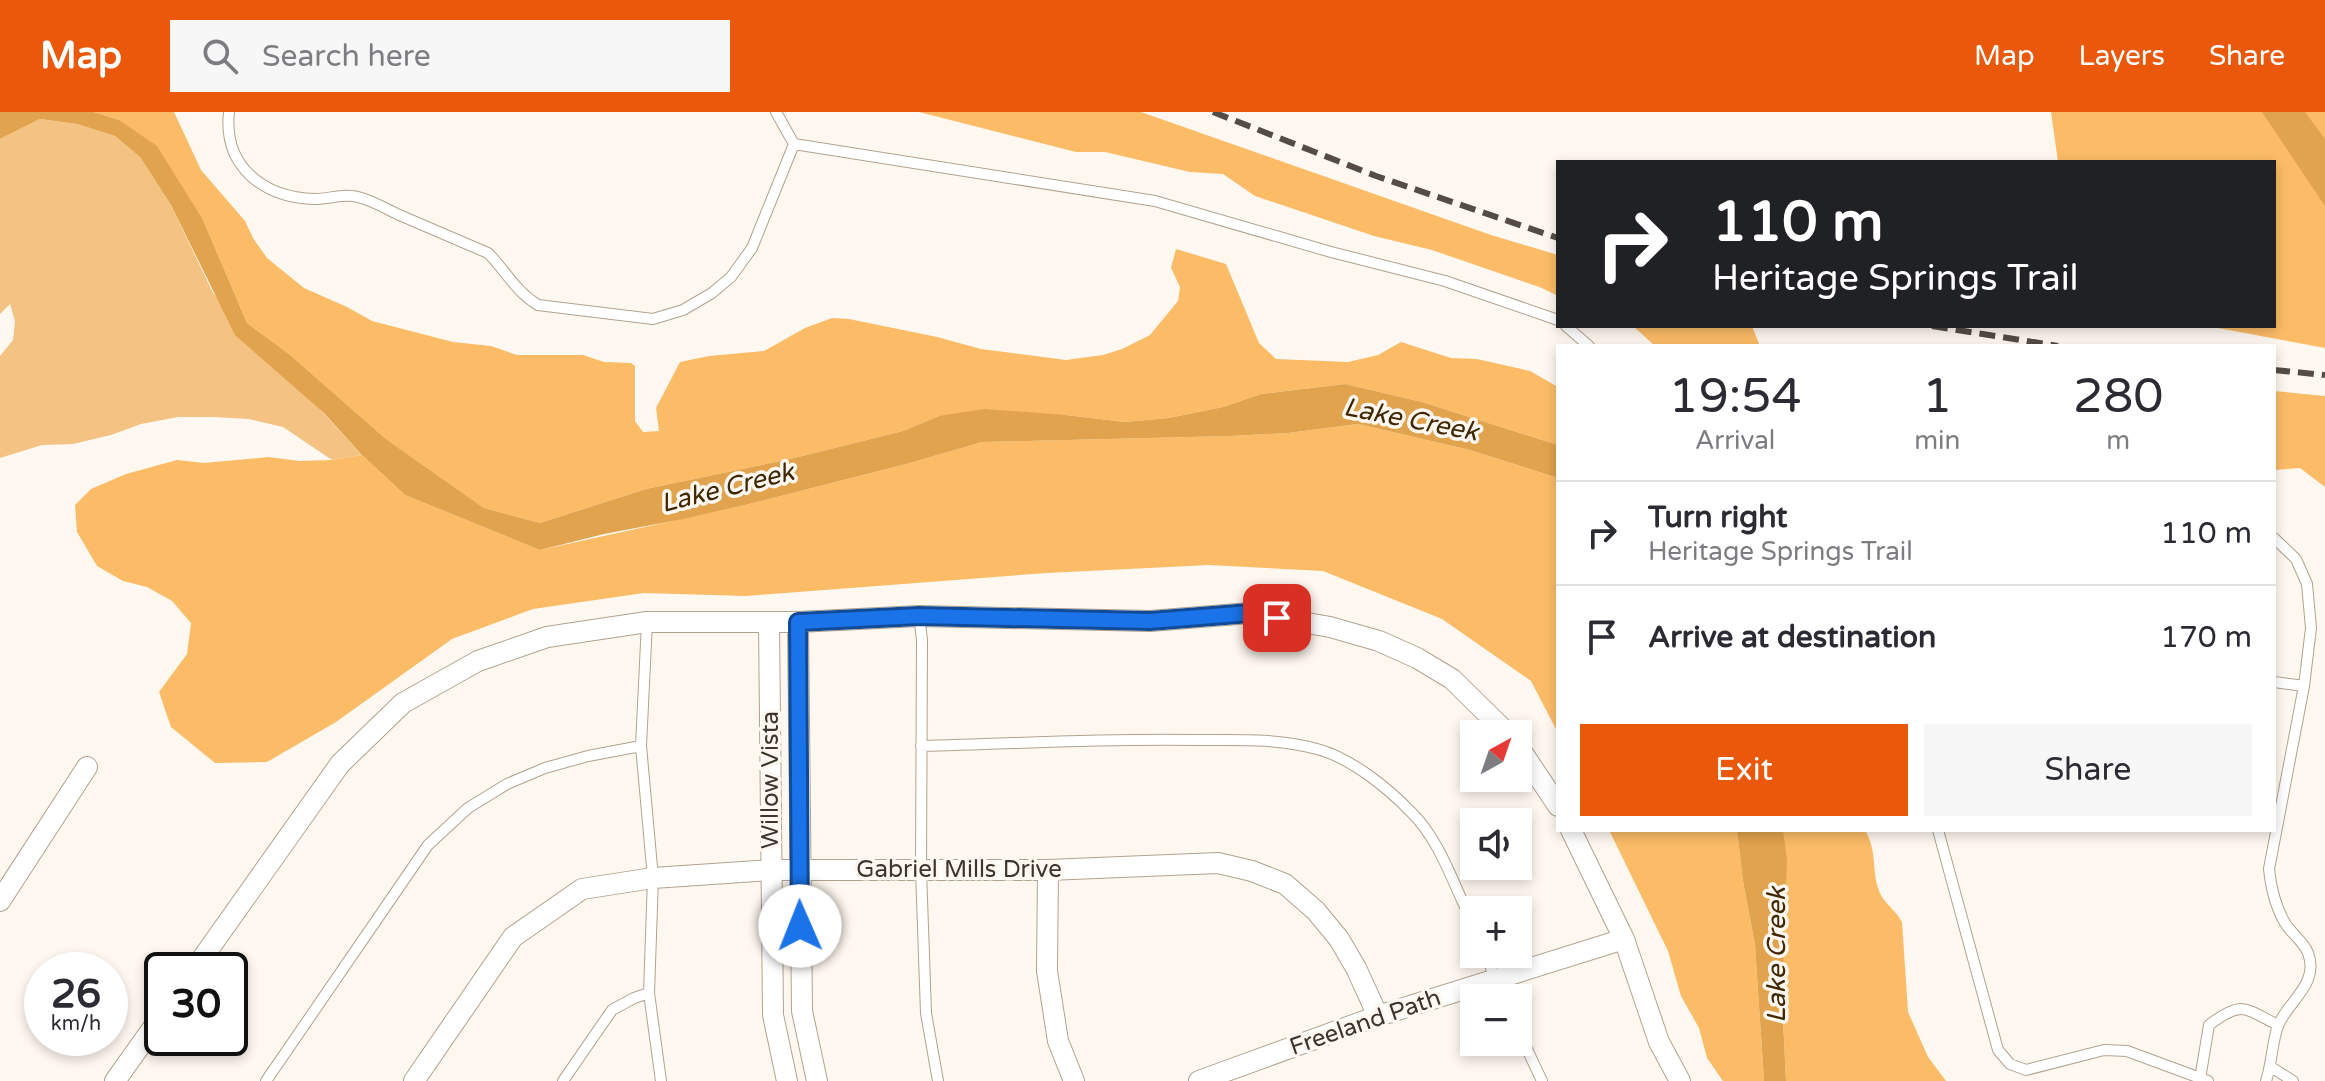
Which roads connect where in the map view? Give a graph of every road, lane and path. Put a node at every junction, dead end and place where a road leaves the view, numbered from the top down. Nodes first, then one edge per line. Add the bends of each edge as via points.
1 (229, 112) edge
2 (776, 112) edge
3 (794, 144) junction
4 (1556, 319) edge
5 (1568, 328) edge
6 (1587, 344) edge
7 (2276, 540) edge
8 (919, 616) junction
9 (647, 622) junction
10 (769, 622) junction
11 (798, 622) junction
12 (2276, 682) edge
13 (2304, 686) junction
14 (1494, 720) edge
15 (641, 746) junction
16 (921, 746) junction
17 (87, 767) dead end
18 (1532, 767) edge
19 (1556, 803) edge
20 (1572, 832) edge
21 (1939, 832) edge
22 (770, 870) junction
23 (799, 870) junction
24 (921, 870) junction
25 (1048, 870) junction
26 (653, 878) junction
27 (1460, 896) edge
28 (0, 901) edge
29 (1624, 939) junction
30 (207, 952) edge
31 (1491, 968) edge
32 (1494, 978) junction
33 (1497, 984) edge
34 (649, 993) junction
35 (1378, 1016) junction
36 (2278, 1025) junction
37 (144, 1040) edge
38 (1530, 1056) edge
39 (2271, 1067) junction
40 (2204, 1080) edge
41 (115, 1081) edge
42 (266, 1081) edge
43 (414, 1081) edge
44 (563, 1081) edge
45 (661, 1081) edge
46 (787, 1081) edge
47 (817, 1081) edge
48 (938, 1081) edge
49 (1074, 1081) edge
50 (1199, 1081) edge
51 (1542, 1081) edge
52 (1680, 1081) edge
53 (2266, 1081) edge
54 (2293, 1081) edge

1 - 3 lane via 232,145 241,167 282,195 355,195 488,253 524,297 538,305 653,319 683,310 731,277 752,248
2 - 3 lane
3 - 4 lane via 1155,201 1445,281
5 - 6 lane
7 - 13 lane via 2296,559 2307,584 2311,628
8 - 11 street
8 - 14 street via 1150,621 1250,613 1330,627 1417,658 1452,679
8 - 16 lane
9 - 10 street
9 - 15 lane
9 - 30 street via 547,637 478,661 403,703 340,764
10 - 11 street
10 - 22 street, Willow Vista
11 - 23 street, Willow Vista
12 - 13 lane
13 - 36 lane via 2269,869 2272,892 2284,921 2308,953 2310,970 2303,991
15 - 26 lane
15 - 42 lane via 545,768 468,808 428,845
16 - 24 lane
16 - 27 lane via 1086,739 1264,740 1319,749 1383,785 1414,815
17 - 28 street
18 - 19 street
20 - 29 street
21 - 40 lane via 1998,1050 2010,1064 2026,1070 2104,1050 2127,1051
22 - 23 street, Gabriel Mills Drive
22 - 26 street, Gabriel Mills Drive
22 - 46 street, Willow Vista via 773,1015
23 - 24 street, Gabriel Mills Drive
23 - 47 street, Willow Vista via 802,1011
24 - 25 street, Gabriel Mills Drive
24 - 48 lane via 926,1013
25 - 35 street, Gabriel Mills Drive via 1218,863 1285,884 1339,939
25 - 49 street via 1047,971 1058,1041
26 - 34 lane
26 - 43 street, Gabriel Mills Drive via 582,889 513,937
29 - 32 street, Freeland Path
29 - 52 street via 1659,1042
31 - 32 lane
32 - 33 lane
32 - 35 street, Freeland Path
34 - 44 lane via 612,1010
34 - 45 lane
35 - 50 street, Freeland Path
36 - 39 lane
36 - 40 lane via 2244,1008 2228,1011 2209,1025
37 - 41 street
38 - 51 lane
39 - 53 lane
39 - 54 lane

